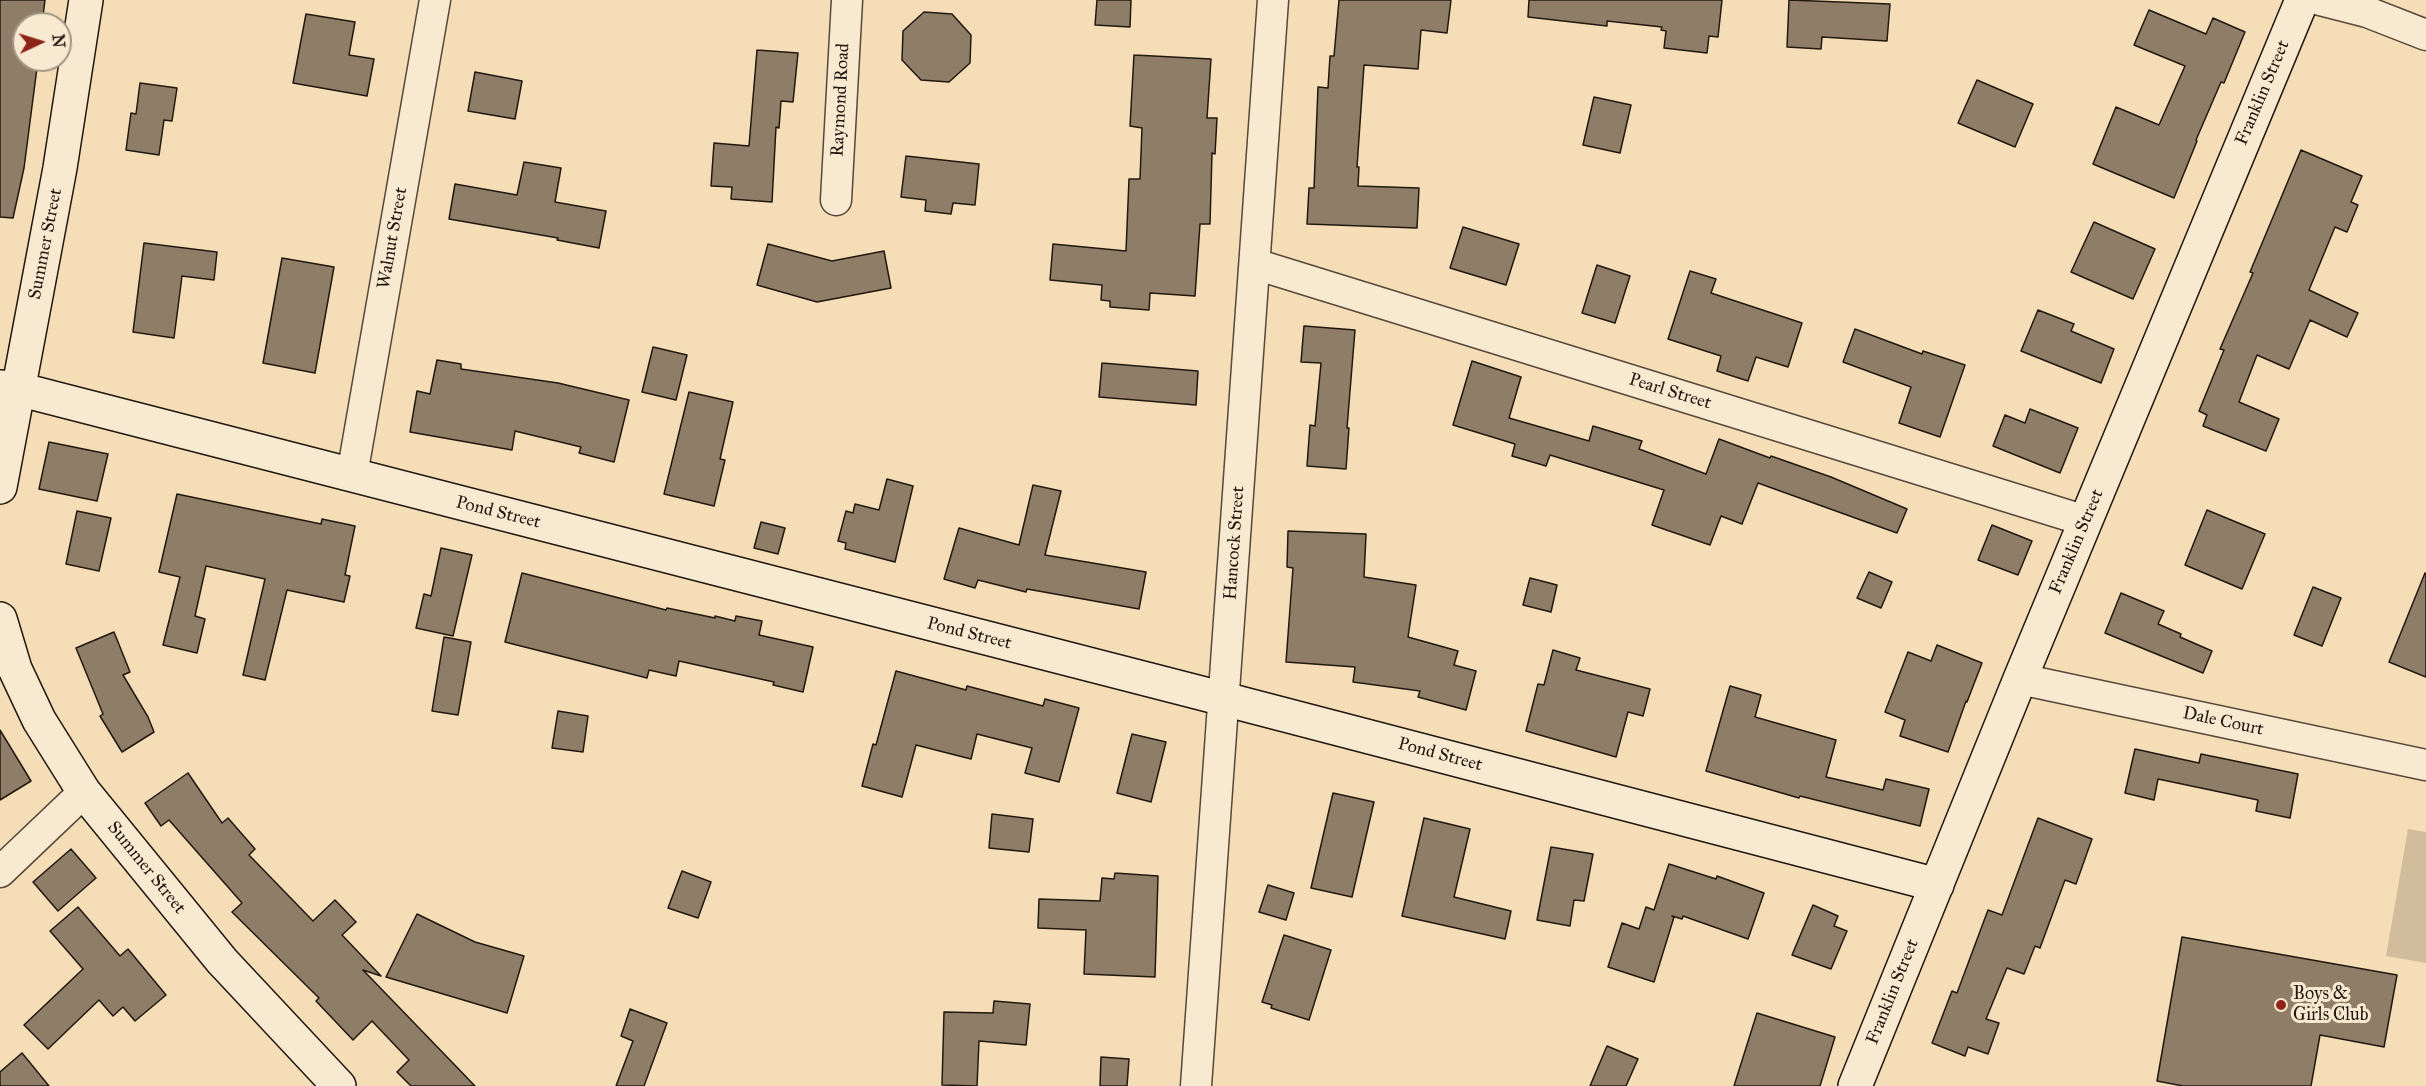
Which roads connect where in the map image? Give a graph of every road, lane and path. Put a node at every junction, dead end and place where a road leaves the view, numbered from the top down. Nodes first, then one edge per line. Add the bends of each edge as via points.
1 (86, 0) edge
2 (435, 0) edge
3 (847, 0) edge
4 (1273, 0) edge
5 (2302, 0) edge
6 (2320, 0) edge
7 (2426, 35) edge
8 (836, 200) dead end
9 (1255, 264) junction
10 (9, 388) edge
11 (352, 475) junction
12 (0, 487) edge
13 (2086, 520) junction
14 (0, 619) edge
15 (2020, 679) junction
16 (1224, 699) junction
17 (2426, 765) edge
18 (84, 792) junction
19 (0, 872) edge
20 (1937, 885) junction
21 (339, 1086) edge
22 (1196, 1086) edge
23 (1855, 1086) edge

1 - 10 main road, Summer Street via 60,168
2 - 11 street, Walnut Street
3 - 8 street, Raymond Road
4 - 9 street, Hancock Street
5 - 13 main road, Franklin Street
6 - 7 street via 2367,12
9 - 13 street, Pearl Street
9 - 16 street, Hancock Street
10 - 11 main road, Pond Street
10 - 12 main road, Summer Street
11 - 16 main road, Pond Street
13 - 15 main road, Franklin Street
14 - 18 main road, Summer Street via 15,669 35,712
15 - 17 street, Dale Court
15 - 20 main road, Franklin Street
16 - 20 main road, Pond Street
16 - 22 street, Hancock Street
18 - 19 street
18 - 21 main road, Summer Street via 222,960
20 - 23 main road, Franklin Street

